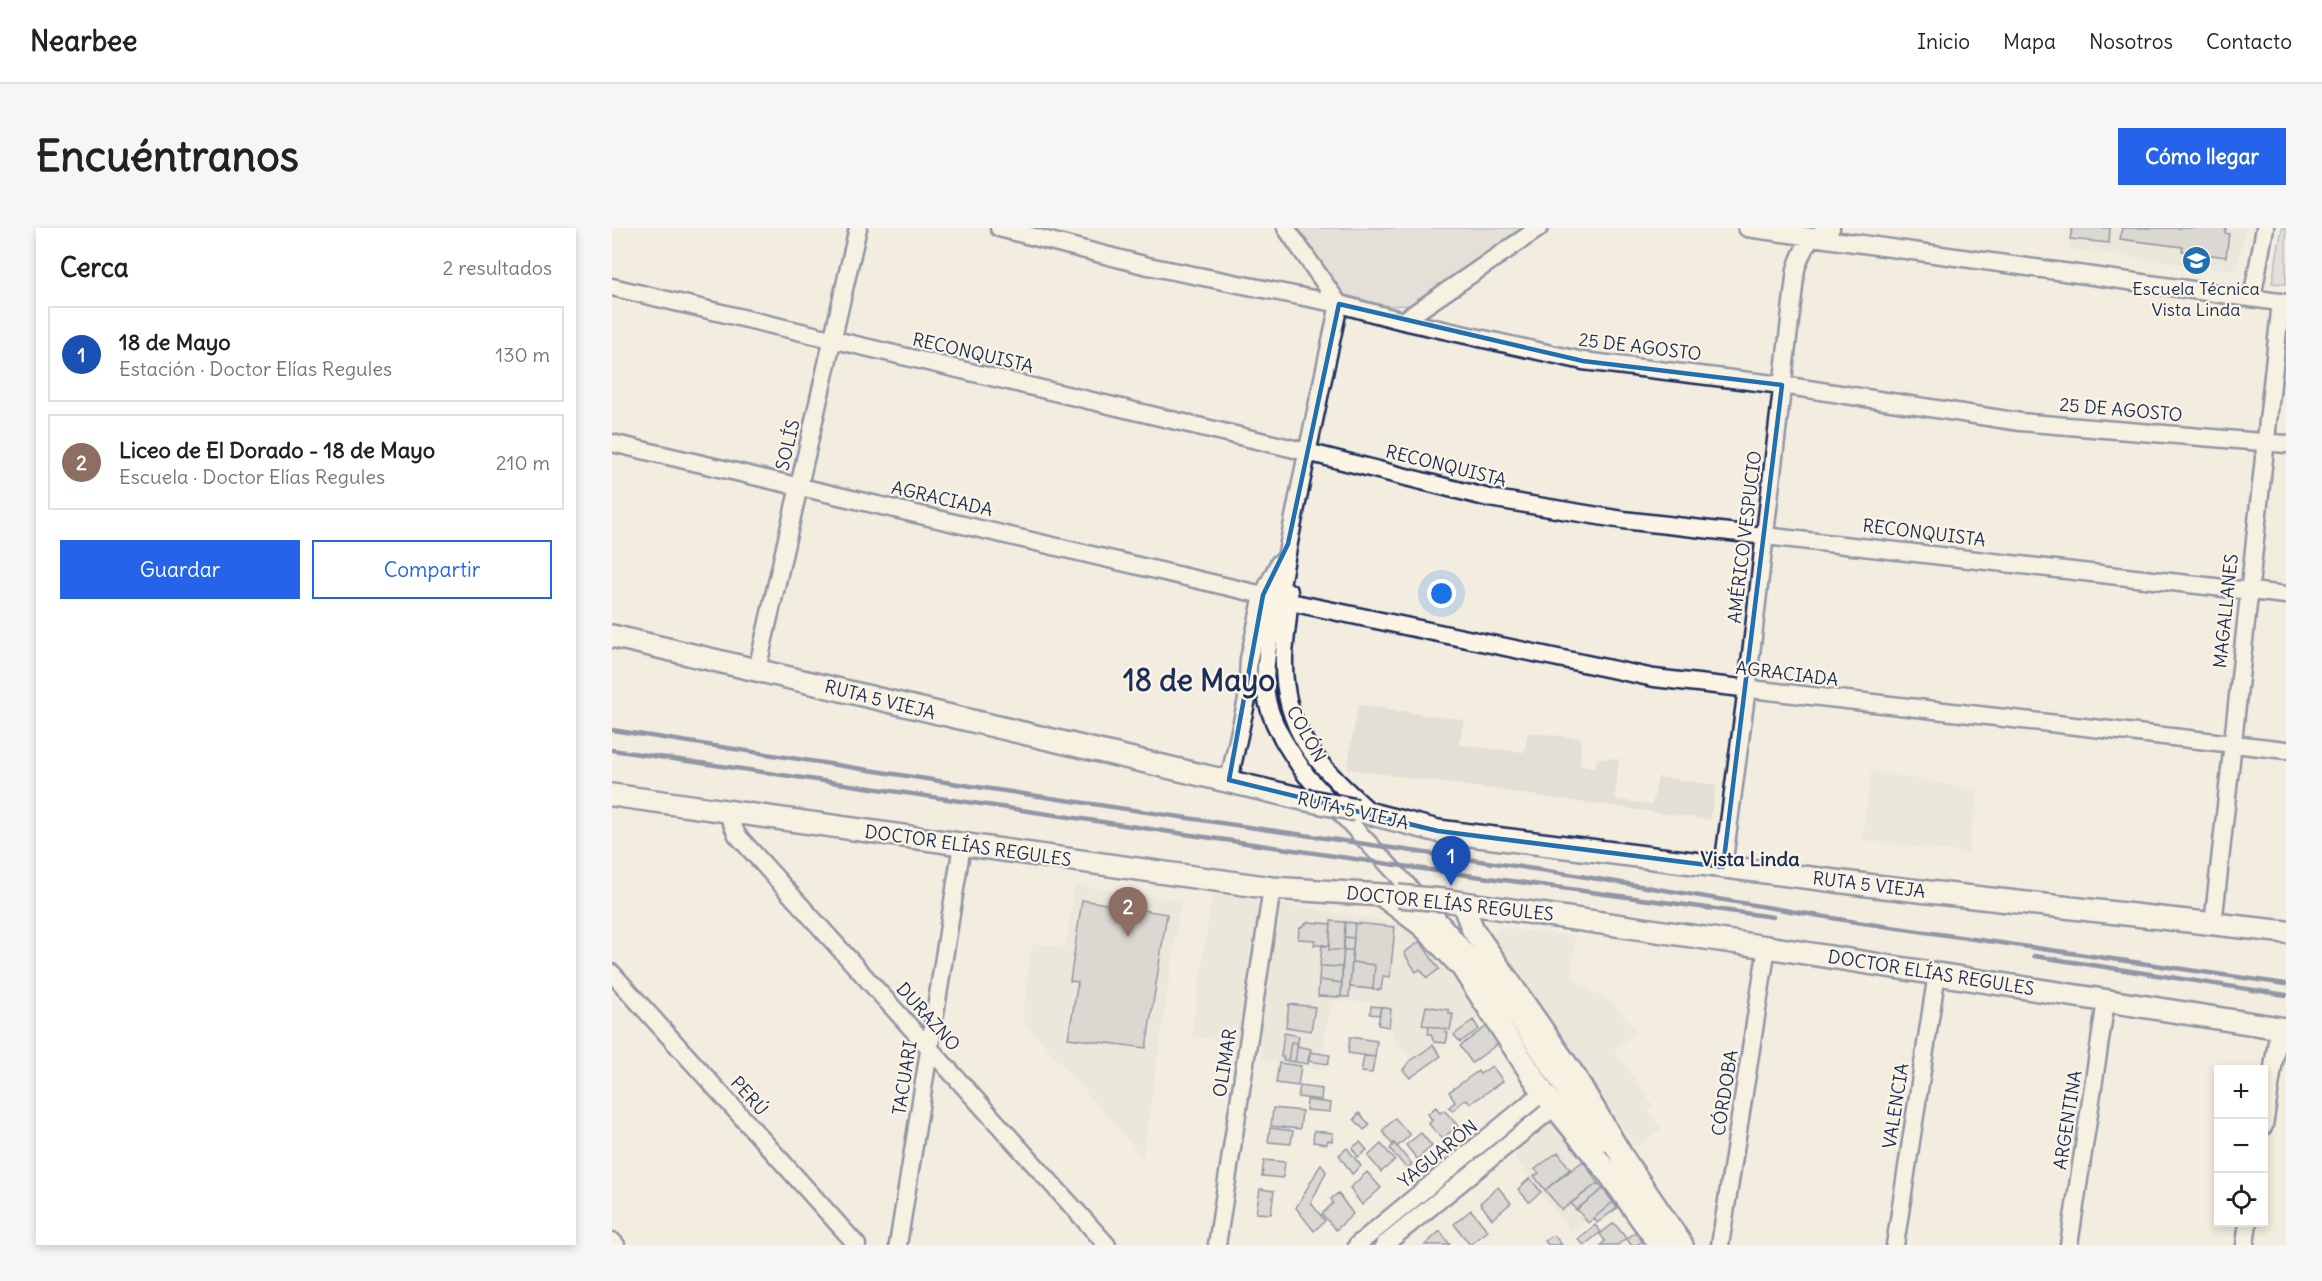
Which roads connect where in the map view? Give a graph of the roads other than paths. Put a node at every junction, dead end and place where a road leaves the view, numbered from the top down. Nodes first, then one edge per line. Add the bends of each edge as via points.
1 (858, 228) edge
2 (999, 228) edge
3 (1286, 228) edge
4 (1539, 228) edge
5 (1747, 228) edge
6 (1831, 228) edge
7 (2265, 228) edge
8 (1813, 236) junction
9 (612, 287) edge
10 (2252, 298) junction
11 (2284, 303) edge
12 (1339, 304) junction
13 (1403, 321) junction
14 (832, 339) junction
15 (1782, 385) junction
16 (2265, 441) junction
17 (612, 443) edge
18 (2286, 444) edge
19 (1307, 452) junction
20 (798, 486) junction
21 (1764, 535) junction
22 (1288, 544) junction
23 (2248, 590) junction
24 (1263, 595) junction
25 (2286, 596) edge
26 (1290, 602) junction
27 (612, 636) edge
28 (757, 670) junction
29 (1747, 688) junction
30 (2231, 746) junction
31 (2286, 750) edge
32 (1229, 780) junction
33 (612, 795) edge
34 (727, 812) junction
35 (1364, 812) junction
36 (962, 845) junction
37 (1723, 867) junction
38 (1272, 888) junction
39 (1390, 896) junction
40 (1453, 902) junction
41 (2213, 925) junction
42 (2286, 932) edge
43 (1767, 947) junction
44 (612, 973) edge
45 (1937, 973) junction
46 (2106, 1001) junction
47 (2282, 1028) edge
48 (930, 1048) junction
49 (1549, 1100) junction
50 (2265, 1119) edge
51 (1615, 1165) junction
52 (2247, 1227) edge
53 (612, 1241) edge
54 (616, 1245) edge
55 (857, 1245) edge
56 (898, 1245) edge
57 (1107, 1245) edge
58 (1217, 1245) edge
59 (1357, 1245) edge
60 (1384, 1245) edge
61 (1660, 1245) edge
62 (1682, 1245) edge
63 (1720, 1245) edge
64 (1894, 1245) edge
65 (2069, 1245) edge
66 (2245, 1245) edge

1 - 14 street, SOLÍS
2 - 12 street, 25 DE AGOSTO via 1148,266
3 - 12 street
4 - 13 street
5 - 8 street
6 - 8 street
7 - 10 street
8 - 10 street
8 - 15 street, AMÉRICO VESPUCIO via 1803,248 1796,269
9 - 14 street, RECONQUISTA
10 - 11 street
11 - 16 street, MAGALLANES
12 - 13 street, 25 DE AGOSTO
12 - 19 street, COLÓN
13 - 15 street, 25 DE AGOSTO via 1583,361
14 - 19 street, RECONQUISTA
14 - 20 street, SOLÍS
15 - 16 street, 25 DE AGOSTO via 2020,422
15 - 21 street, AMÉRICO VESPUCIO
16 - 18 street, 25 DE AGOSTO
16 - 23 street, MAGALLANES
17 - 20 street, AGRACIADA
19 - 21 street, RECONQUISTA via 1489,498 1623,520
19 - 22 street, COLÓN
20 - 24 street, AGRACIADA
20 - 28 street, SOLÍS
21 - 23 street, RECONQUISTA
21 - 29 street, AMÉRICO VESPUCIO
22 - 24 street, COLÓN
22 - 26 street, COLÓN
22 - 51 street, COLÓN via 1266,665 1266,695 1286,746 1306,775 1459,942 1503,997
23 - 25 street, RECONQUISTA
23 - 30 street, MAGALLANES
24 - 32 street, COLÓN via 1249,659 1247,699
26 - 29 street, AGRACIADA via 1654,678
26 - 35 street, COLÓN via 1284,654 1287,705 1298,733
27 - 28 street, RUTA 5 VIEJA
28 - 32 street, RUTA 5 VIEJA
29 - 30 street, AGRACIADA
29 - 37 street, AMÉRICO VESPUCIO
30 - 31 street, AGRACIADA
30 - 41 street, MAGALLANES
32 - 35 street, RUTA 5 VIEJA, bridge
33 - 34 street, DOCTOR ELÍAS REGULES
34 - 36 street, DOCTOR ELÍAS REGULES
34 - 48 street, DURAZNO via 737,835
35 - 37 street, RUTA 5 VIEJA via 1438,831
36 - 38 street, DOCTOR ELÍAS REGULES
36 - 48 street, TACUARI
37 - 41 street, RUTA 5 VIEJA
38 - 39 street, DOCTOR ELÍAS REGULES
38 - 58 street, OLIMAR
39 - 40 street, DOCTOR ELÍAS REGULES, bridge
39 - 49 street via 1462,967
40 - 43 street, DOCTOR ELÍAS REGULES
40 - 51 street via 1575,1077
41 - 42 street, RUTA 5 VIEJA
43 - 45 street, DOCTOR ELÍAS REGULES
43 - 63 street, CÓRDOBA
44 - 55 street, PERÚ
45 - 46 street, DOCTOR ELÍAS REGULES
45 - 64 street, VALENCIA
46 - 47 street, DOCTOR ELÍAS REGULES
46 - 65 street, ARGENTINA
47 - 50 street
48 - 56 street, TACUARI
48 - 57 street, DURAZNO
49 - 51 street
49 - 59 street, YAGUARÓN
49 - 60 street, YAGUARÓN
51 - 61 street
51 - 62 street
52 - 66 street
53 - 54 street

